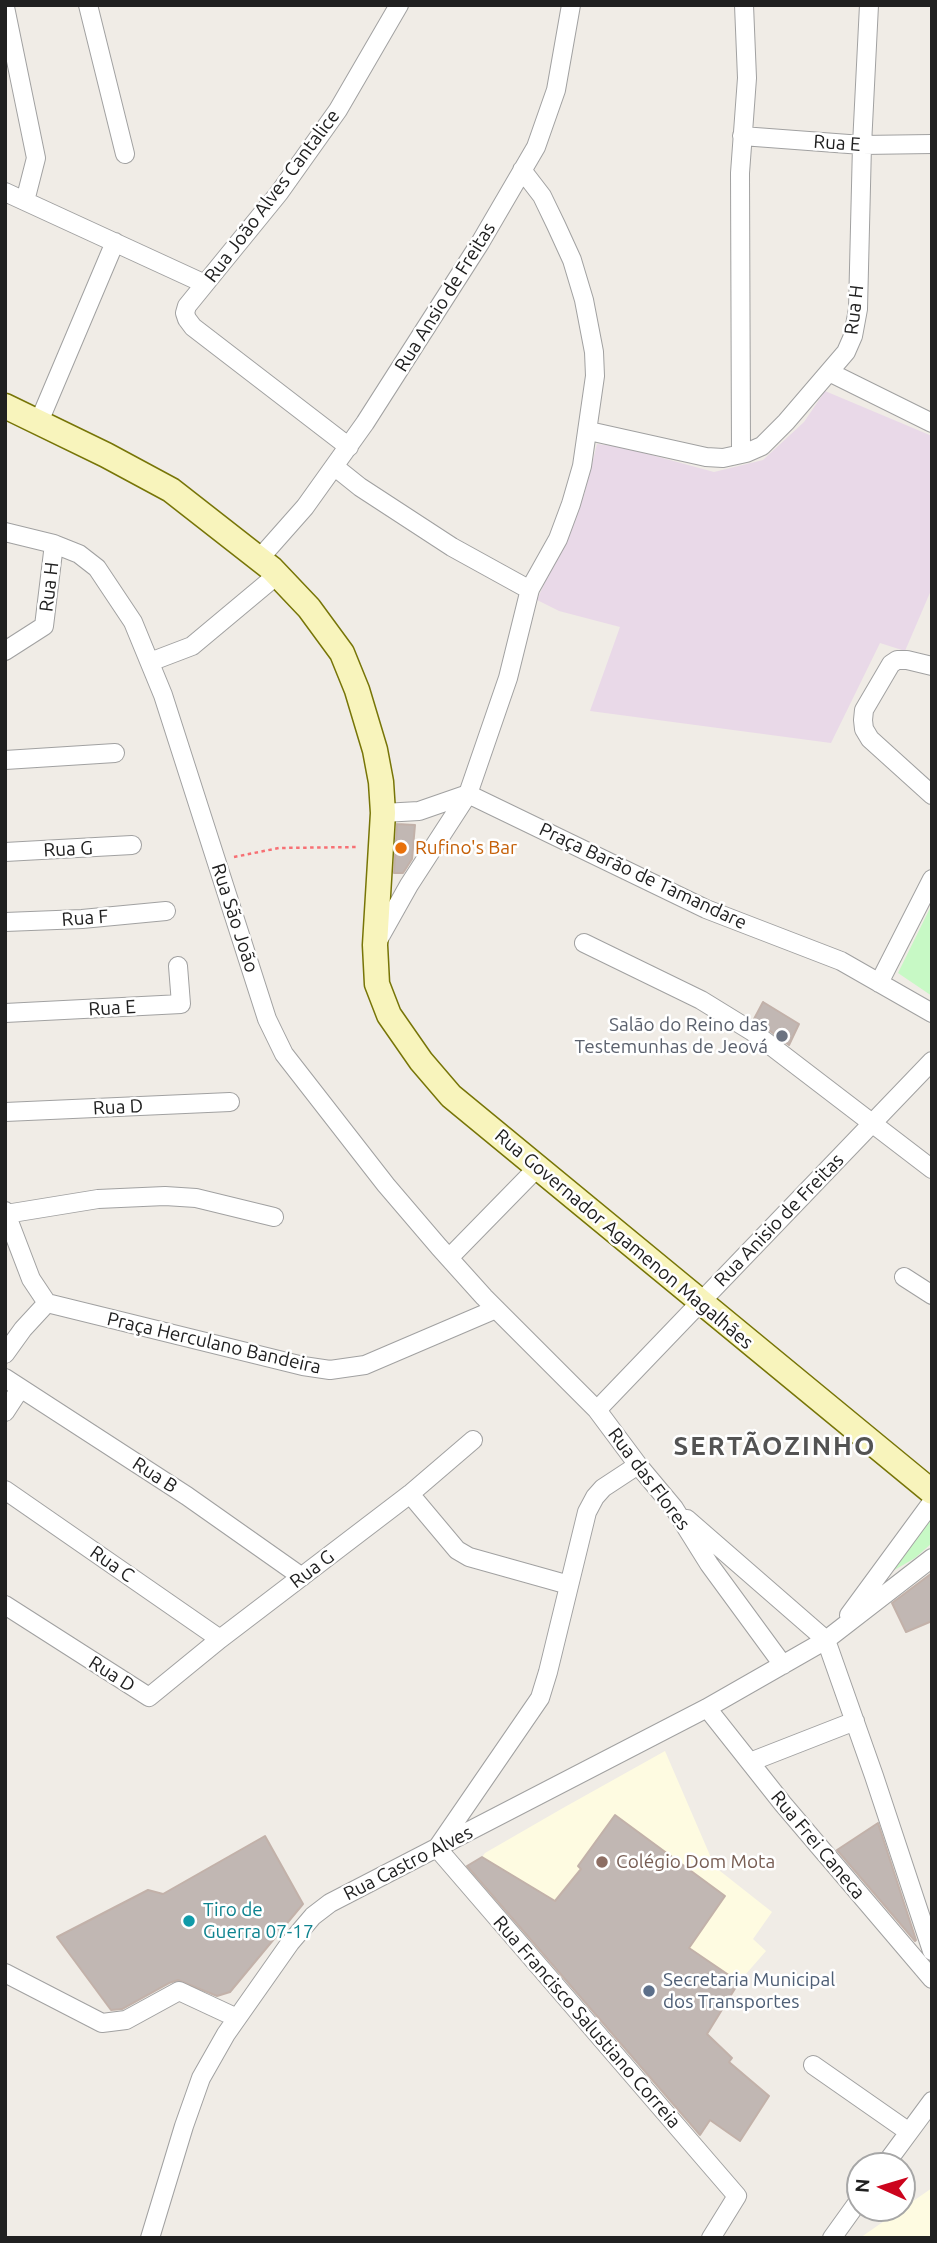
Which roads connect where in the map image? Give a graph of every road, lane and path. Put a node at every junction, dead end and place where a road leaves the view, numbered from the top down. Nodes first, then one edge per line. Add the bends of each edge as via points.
1 (88, 5) edge
2 (399, 5) edge
3 (571, 5) edge
4 (744, 5) edge
5 (869, 5) edge
6 (5, 6) edge
7 (742, 136) junction
8 (932, 144) edge
9 (862, 145) junction
10 (125, 154) dead end
11 (522, 170) junction
12 (5, 192) edge
13 (25, 201) junction
14 (116, 242) junction
15 (205, 285) junction
16 (829, 372) junction
17 (5, 406) edge
18 (932, 423) edge
19 (38, 424) junction
20 (589, 431) junction
21 (349, 447) junction
22 (741, 454) junction
23 (335, 467) junction
24 (5, 533) edge
25 (54, 544) junction
26 (268, 567) junction
27 (530, 590) junction
28 (5, 651) edge
29 (149, 662) junction
30 (932, 666) edge
31 (115, 753) dead end
32 (5, 760) edge
33 (468, 794) junction
34 (932, 795) edge
35 (383, 813) junction
36 (132, 845) dead end
37 (381, 847) junction
38 (5, 852) edge
39 (217, 861) junction
40 (932, 879) edge
41 (166, 911) dead end
42 (5, 922) edge
43 (584, 943) dead end
44 (375, 945) junction
45 (178, 967) dead end
46 (879, 983) junction
47 (5, 1013) edge
48 (932, 1013) edge
49 (932, 1061) edge
50 (230, 1102) dead end
51 (5, 1112) edge
52 (872, 1124) junction
53 (538, 1167) junction
54 (932, 1169) edge
55 (6, 1213) edge
56 (274, 1217) dead end
57 (449, 1258) junction
58 (904, 1277) dead end
59 (932, 1295) edge
60 (700, 1301) junction
61 (47, 1303) junction
62 (496, 1310) junction
63 (5, 1354) edge
64 (5, 1378) edge
65 (20, 1389) junction
66 (597, 1410) junction
67 (5, 1412) edge
68 (473, 1440) dead end
69 (638, 1465) junction
70 (5, 1490) edge
71 (932, 1492) edge
72 (410, 1494) junction
73 (932, 1502) edge
74 (674, 1508) junction
75 (932, 1558) edge
76 (302, 1577) junction
77 (569, 1585) junction
78 (5, 1605) edge
79 (831, 1636) junction
80 (220, 1639) junction
81 (783, 1665) junction
82 (149, 1697) joint
83 (707, 1708) junction
84 (854, 1719) junction
85 (750, 1762) junction
86 (437, 1848) junction
87 (932, 1951) edge
88 (5, 1973) edge
89 (932, 1979) edge
90 (237, 2018) junction
91 (813, 2065) dead end
92 (932, 2101) edge
93 (909, 2132) junction
94 (894, 2152) edge
95 (846, 2218) edge
96 (150, 2238) edge
97 (711, 2238) edge
98 (832, 2238) edge

1 - 10 street
2 - 15 street, Rua João Alves Cantalice via 338,110
3 - 11 street, Rua Ansio de Freitas via 549,115
4 - 7 street via 747,78
5 - 9 street, Rua H
6 - 13 street via 36,158
7 - 9 street, Rua E
7 - 22 street
8 - 9 street, Rua E
9 - 16 street, Rua H via 858,309 853,337
11 - 20 street via 547,205 584,300 595,376
11 - 21 street, Rua Ansio de Freitas
12 - 13 street
13 - 14 street
14 - 15 street
14 - 19 street
15 - 21 street, Rua João Alves Cantalice via 187,306 185,313 193,327
16 - 18 street
16 - 22 street, Rua H via 762,446
17 - 19 street, Rua Governador Agamenon Magalhães
19 - 26 street, Rua Governador Agamenon Magalhães via 170,489
20 - 22 street, Rua H via 706,457
20 - 27 street via 571,504
21 - 23 street, Rua Ansio de Freitas
23 - 26 street, Rua Ansio de Freitas
23 - 27 street via 452,547
24 - 25 street, Rua São João
25 - 28 street, Rua H via 44,626
25 - 29 street, Rua São João via 79,554 97,569 133,622
26 - 29 street, Rua Ansio de Freitas via 192,646
26 - 35 street, Rua Governador Agamenon Magalhães via 309,608 342,653 375,750
27 - 33 street via 508,678
29 - 39 street, Rua São João
30 - 34 street via 906,660 891,664 864,710 863,720 870,739
31 - 32 street
33 - 35 street via 419,811
33 - 44 street
33 - 46 street, Praça Barão de Tamandare via 706,909 841,961
35 - 37 street, Rua Governador Agamenon Magalhães
36 - 38 street, Rua G
37 - 39 path via 279,848
37 - 44 street, Rua Governador Agamenon Magalhães
39 - 57 street, Rua São João via 267,1019 284,1054
40 - 46 street
41 - 42 street, Rua F
43 - 52 street via 701,1000 753,1032
44 - 53 street, Rua Governador Agamenon Magalhães via 377,984 389,1015 421,1061 451,1096
45 - 47 street, Rua E via 181,1004
46 - 48 street, Praça Barão de Tamandare
49 - 52 street, Rua Anisio de Freitas
50 - 51 street, Rua D
52 - 54 street
52 - 60 street, Rua Anisio de Freitas
53 - 57 street
53 - 60 street, Rua Governador Agamenon Magalhães
55 - 56 street via 98,1199 164,1196 196,1198
55 - 61 street via 31,1279
57 - 62 street, Rua São João
58 - 59 street
60 - 66 street, Rua Anisio de Freitas
60 - 71 street, Rua Governador Agamenon Magalhães
61 - 62 street, Praça Herculano Bandeira via 330,1370 365,1366
61 - 63 street
62 - 66 street, Rua das Flores
64 - 65 street, Rua B
65 - 67 street
65 - 76 street, Rua B via 187,1496
66 - 69 street, Rua das Flores
68 - 72 street, Rua G
69 - 74 street, Rua das Flores
69 - 77 street via 595,1497 587,1511
70 - 80 street, Rua C
72 - 76 street, Rua G
72 - 77 street via 469,1558
73 - 79 street
74 - 79 street
74 - 81 street, Rua das Flores
75 - 79 street, Rua Castro Alves
76 - 80 street, Rua G
77 - 86 street via 540,1698
78 - 82 street, Rua D
79 - 81 street, Rua Castro Alves
79 - 84 street
80 - 82 street, Rua G
81 - 83 street, Rua Castro Alves
83 - 85 street, Rua Frei Caneca
83 - 86 street, Rua Castro Alves
84 - 85 street
84 - 87 street
85 - 89 street, Rua Frei Caneca
86 - 90 street, Rua Castro Alves via 313,1916
86 - 97 street, Rua Francisco Salustiano Correia via 737,2196
88 - 90 street via 102,2023 125,2020 178,1991
90 - 96 street, Rua Castro Alves via 201,2078
91 - 93 street
92 - 93 street
93 - 94 street
95 - 98 street

